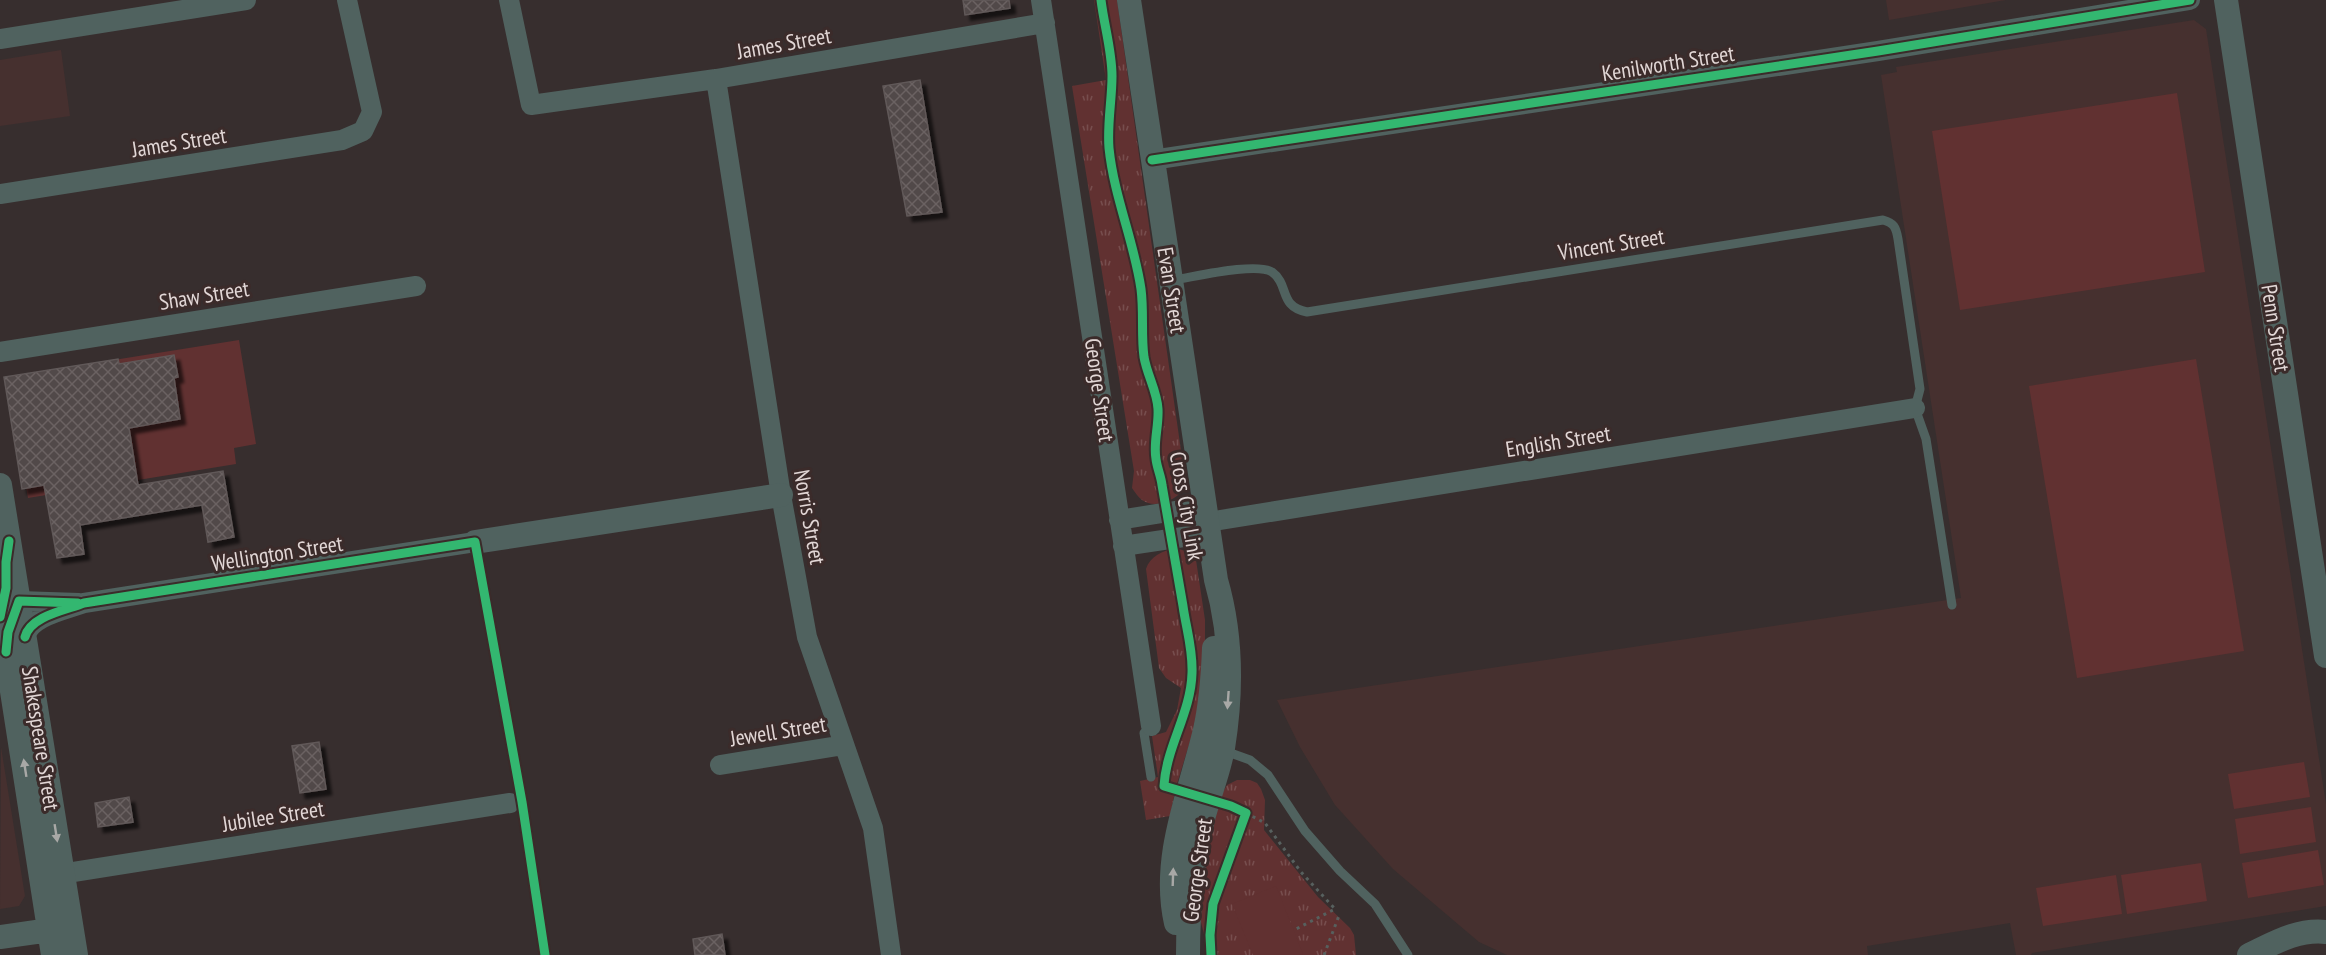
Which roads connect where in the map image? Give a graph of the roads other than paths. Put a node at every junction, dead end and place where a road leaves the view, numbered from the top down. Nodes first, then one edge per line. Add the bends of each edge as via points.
1 (246, 0) edge
2 (347, 0) edge
3 (509, 0) edge
4 (1041, 0) edge
5 (1129, 0) edge
6 (2190, 0) edge
7 (2226, 0) edge
8 (1045, 23) junction
9 (0, 39) edge
10 (716, 79) junction
11 (1152, 160) junction
12 (0, 194) edge
13 (1171, 281) junction
14 (416, 286) dead end
15 (0, 352) edge
16 (1915, 408) junction
17 (0, 486) edge
18 (781, 495) junction
19 (1119, 520) junction
20 (1208, 520) junction
21 (475, 542) joint
22 (1123, 546) junction
23 (84, 603) junction
24 (1952, 605) dead end
25 (5, 612) edge
26 (25, 637) junction
27 (2326, 656) edge
28 (1151, 726) joint
29 (844, 745) junction
30 (1211, 748) junction
31 (720, 765) dead end
32 (1151, 777) dead end
33 (510, 803) dead end
34 (53, 875) junction
35 (69, 910) junction
36 (50, 930) junction
37 (2326, 933) edge
38 (10, 942) edge
39 (2326, 942) edge
40 (2256, 952) edge
41 (52, 955) edge
42 (76, 955) edge
43 (891, 955) edge
44 (1187, 955) edge
45 (1408, 955) edge

1 - 9 street
2 - 12 street, James Street via 372,111 363,131 342,140
3 - 10 street, James Street via 531,105
4 - 8 street, George Street
5 - 11 street, Evan Street
6 - 11 street, Kenilworth Street
7 - 27 street, Penn Street
8 - 10 street, James Street
8 - 19 street, George Street
10 - 18 street, Norris Street
11 - 13 street, Evan Street
13 - 16 lane, Vincent Street via 1260,267 1277,277 1288,302 1307,312 1882,220 1891,222 1898,239 1920,389
13 - 20 street, Evan Street
14 - 15 street, Shaw Street
16 - 20 street, English Street
16 - 24 lane via 1926,439
17 - 25 street via 9,541
18 - 21 street, Wellington Street
18 - 29 street, Norris Street via 807,637
19 - 20 street
19 - 22 street, George Street
20 - 22 street
20 - 30 street, Evan Street via 1216,580
21 - 23 street, Wellington Street
22 - 28 street, George Street
23 - 25 street, Wellington Street
23 - 26 street, Wellington Street via 36,622
25 - 26 street, Shakespeare Street
34 -> 25 street, Shakespeare Street via 6,652
26 -> 34 street, Shakespeare Street
28 - 32 lane, George Street via 1144,733
29 - 31 street, Jewell Street
29 - 43 street, Norris Street via 873,828
30 - 44 street, George Street via 1186,793 1173,867 1174,909
30 - 45 lane via 1250,760 1268,776 1305,831 1381,912
33 - 34 street, Jubilee Street
34 - 35 street, Shakespeare Street
34 - 36 street, Shakespeare Street
35 - 41 street via 65,946
35 - 42 street, Shakespeare Street
36 - 38 street
36 - 41 street, Shakespeare Street
37 - 40 street via 2288,936
39 - 40 street via 2290,951

